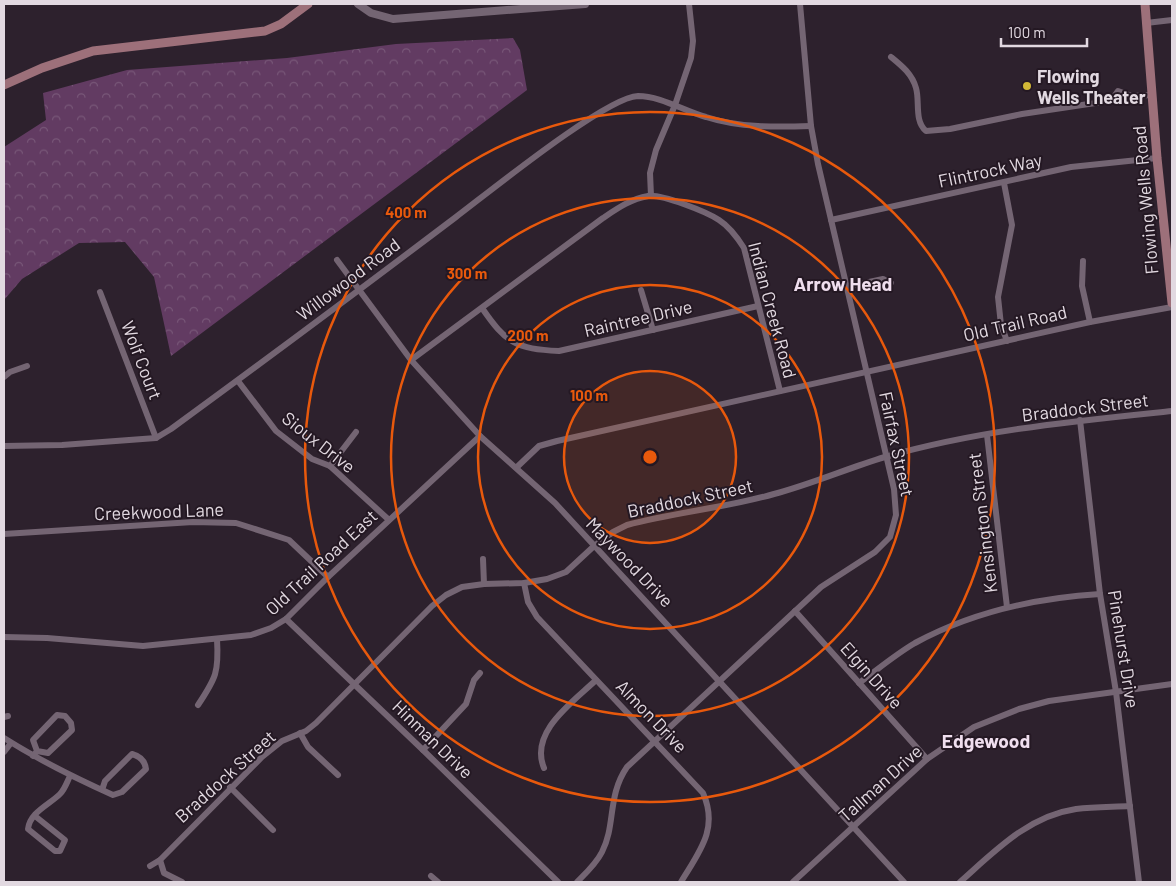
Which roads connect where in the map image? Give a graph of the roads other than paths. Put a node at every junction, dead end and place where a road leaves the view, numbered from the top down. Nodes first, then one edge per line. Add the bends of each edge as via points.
1 (308, 4) edge
2 (358, 4) edge
3 (585, 4) edge
4 (689, 4) edge
5 (800, 4) edge
6 (1145, 4) edge
7 (1172, 20) edge
8 (1146, 23) junction
9 (891, 57) dead end
10 (4, 85) edge
11 (1152, 95) junction
12 (675, 105) junction
13 (811, 126) junction
14 (1157, 158) junction
15 (1004, 183) junction
16 (651, 196) junction
17 (831, 220) junction
18 (337, 260) dead end
19 (1083, 261) dead end
20 (891, 283) dead end
21 (846, 287) junction
22 (359, 290) junction
23 (641, 290) dead end
24 (100, 292) dead end
25 (1172, 303) edge
26 (758, 306) junction
27 (1172, 307) edge
28 (482, 308) junction
29 (1090, 322) junction
30 (653, 330) junction
31 (1007, 341) junction
32 (411, 360) junction
33 (27, 366) dead end
34 (866, 373) junction
35 (4, 377) edge
36 (238, 380) junction
37 (780, 391) junction
38 (1172, 411) edge
39 (1080, 420) junction
40 (356, 432) dead end
41 (987, 435) junction
42 (480, 436) junction
43 (156, 438) junction
44 (4, 446) edge
45 (886, 457) junction
46 (330, 466) junction
47 (517, 467) junction
48 (390, 520) junction
49 (4, 534) edge
50 (594, 547) junction
51 (483, 559) dead end
52 (328, 577) junction
53 (524, 583) junction
54 (484, 584) junction
55 (1100, 594) junction
56 (1007, 607) junction
57 (794, 611) junction
58 (286, 619) junction
59 (4, 637) edge
60 (217, 639) junction
61 (480, 674) dead end
62 (596, 680) junction
63 (720, 680) junction
64 (859, 684) junction
65 (1172, 684) edge
66 (354, 685) junction
67 (1116, 692) junction
68 (198, 705) dead end
69 (300, 733) junction
70 (4, 738) edge
71 (654, 740) junction
72 (11, 743) junction
73 (424, 750) junction
74 (4, 752) edge
75 (35, 754) junction
76 (928, 759) junction
77 (544, 768) dead end
78 (338, 775) dead end
79 (70, 776) junction
80 (230, 788) junction
81 (102, 790) junction
82 (1130, 806) junction
83 (34, 816) junction
84 (854, 826) junction
85 (273, 830) dead end
86 (160, 860) junction
87 (150, 866) dead end
88 (431, 876) dead end
89 (182, 882) edge
90 (438, 882) edge
91 (558, 882) edge
92 (577, 882) edge
93 (681, 882) edge
94 (794, 882) edge
95 (904, 882) edge
96 (960, 882) edge
97 (1139, 882) edge

1 - 10 main road via 281,24 265,31 93,51
2 - 3 street via 371,13 394,19
4 - 12 street via 693,41 691,58
5 - 13 street, Fairfax Street
6 - 8 main road, Flowing Wells Road
7 - 8 street
8 - 11 main road, Flowing Wells Road
9 - 11 street via 912,78 917,90 920,125 926,130 950,129 1102,102 1113,98 1118,91 1132,96
11 - 14 main road, Flowing Wells Road
12 - 13 street, Willowood Road via 740,125
12 - 16 street via 656,150 650,173
12 - 22 street, Willowood Road via 638,96 622,100 593,116
13 - 17 street, Fairfax Street
14 - 15 street, Flintrock Way via 1095,163
14 - 25 main road, Flowing Wells Road
15 - 17 street, Flintrock Way
15 - 31 street via 1012,224 998,298 1001,325
16 - 26 street, Indian Creek Road via 718,219 733,232 744,248
16 - 28 street, Indian Creek Road via 632,200 603,218
17 - 21 street, Fairfax Street
18 - 22 street, Maywood Drive
19 - 29 street via 1082,286
20 - 21 street via 883,279
21 - 34 street, Fairfax Street
22 - 32 street, Maywood Drive
22 - 36 street, Willowood Road
23 - 30 street
24 - 43 street, Wolf Court
26 - 30 street, Raintree Drive
26 - 37 street, Indian Creek Road
27 - 29 street, Old Trail Road
28 - 30 street, Raintree Drive via 495,328 511,342 531,350 559,351
28 - 32 street, Indian Creek Road
29 - 31 street, Old Trail Road
31 - 34 street, Old Trail Road
32 - 42 street, Maywood Drive
33 - 35 street
34 - 37 street, Old Trail Road
34 - 45 street, Fairfax Street
36 - 43 street, Willowood Road
36 - 46 street, Sioux Drive via 276,431 312,459
37 - 47 street, Old Trail Road via 557,440 540,446
38 - 39 street, Braddock Street
39 - 41 street, Braddock Street
39 - 55 street, Pinehurst Drive
40 - 46 street
41 - 45 street, Braddock Street
41 - 56 street, Kensington Street
42 - 47 street, Maywood Drive
42 - 48 street, Old Trail Road East
43 - 44 street, Willowood Road
45 - 50 street, Braddock Street via 776,494 626,526
45 - 57 street, Fairfax Street via 896,515 890,537 875,552 821,587
46 - 48 street, Sioux Drive
47 - 50 street, Maywood Drive
48 - 52 street, Old Trail Road East
49 - 52 street, Creekwood Lane via 193,522 236,523 289,540
50 - 53 street, Braddock Street via 566,572
50 - 63 street, Maywood Drive
51 - 54 street
52 - 58 street, Old Trail Road East
53 - 54 street, Braddock Street
53 - 62 street, Almon Drive via 528,602 537,617
54 - 66 street, Braddock Street via 446,595
55 - 56 street
55 - 67 street, Pinehurst Drive
56 - 64 street via 957,624 914,644
57 - 63 street, Fairfax Street
57 - 64 street, Elgin Drive
58 - 60 street, Old Trail Road East via 251,635
58 - 66 street, Hinman Drive
59 - 60 street, Old Trail Road East via 143,646
60 - 68 street via 219,664 214,681
61 - 73 street via 474,680 466,704
62 - 71 street, Almon Drive
62 - 77 street via 548,730 540,751
63 - 71 street, Fairfax Street
63 - 84 street, Maywood Drive
64 - 76 street, Elgin Drive
65 - 67 street, Tallman Drive
66 - 69 street, Braddock Street via 330,711
66 - 73 street, Hinman Drive
67 - 76 street, Tallman Drive via 1049,701 1001,715 963,734
67 - 82 street, Pinehurst Drive
69 - 78 street via 308,747
69 - 80 street, Braddock Street via 282,741
70 - 72 street
71 - 92 street, Fairfax Street via 621,776 602,853
71 - 93 street, Almon Drive via 699,787 708,808 710,824 706,839
72 - 74 street
72 - 75 street
73 - 91 street, Hinman Drive
75 - 75 street via 33,740 58,715 65,716 72,730 48,753
75 - 79 street
76 - 84 street, Tallman Drive
79 - 81 street
79 - 83 street via 63,791
80 - 85 street
80 - 86 street, Braddock Street
81 - 81 street via 117,795 146,769 145,764 132,754 105,780
82 - 96 street via 1075,810 1041,820 1013,835
82 - 97 street, Pinehurst Drive
83 - 83 street via 65,840 60,851 28,829
84 - 94 street, Tallman Drive
84 - 95 street, Maywood Drive
86 - 87 street, Braddock Street
86 - 89 street via 164,873
88 - 90 street

